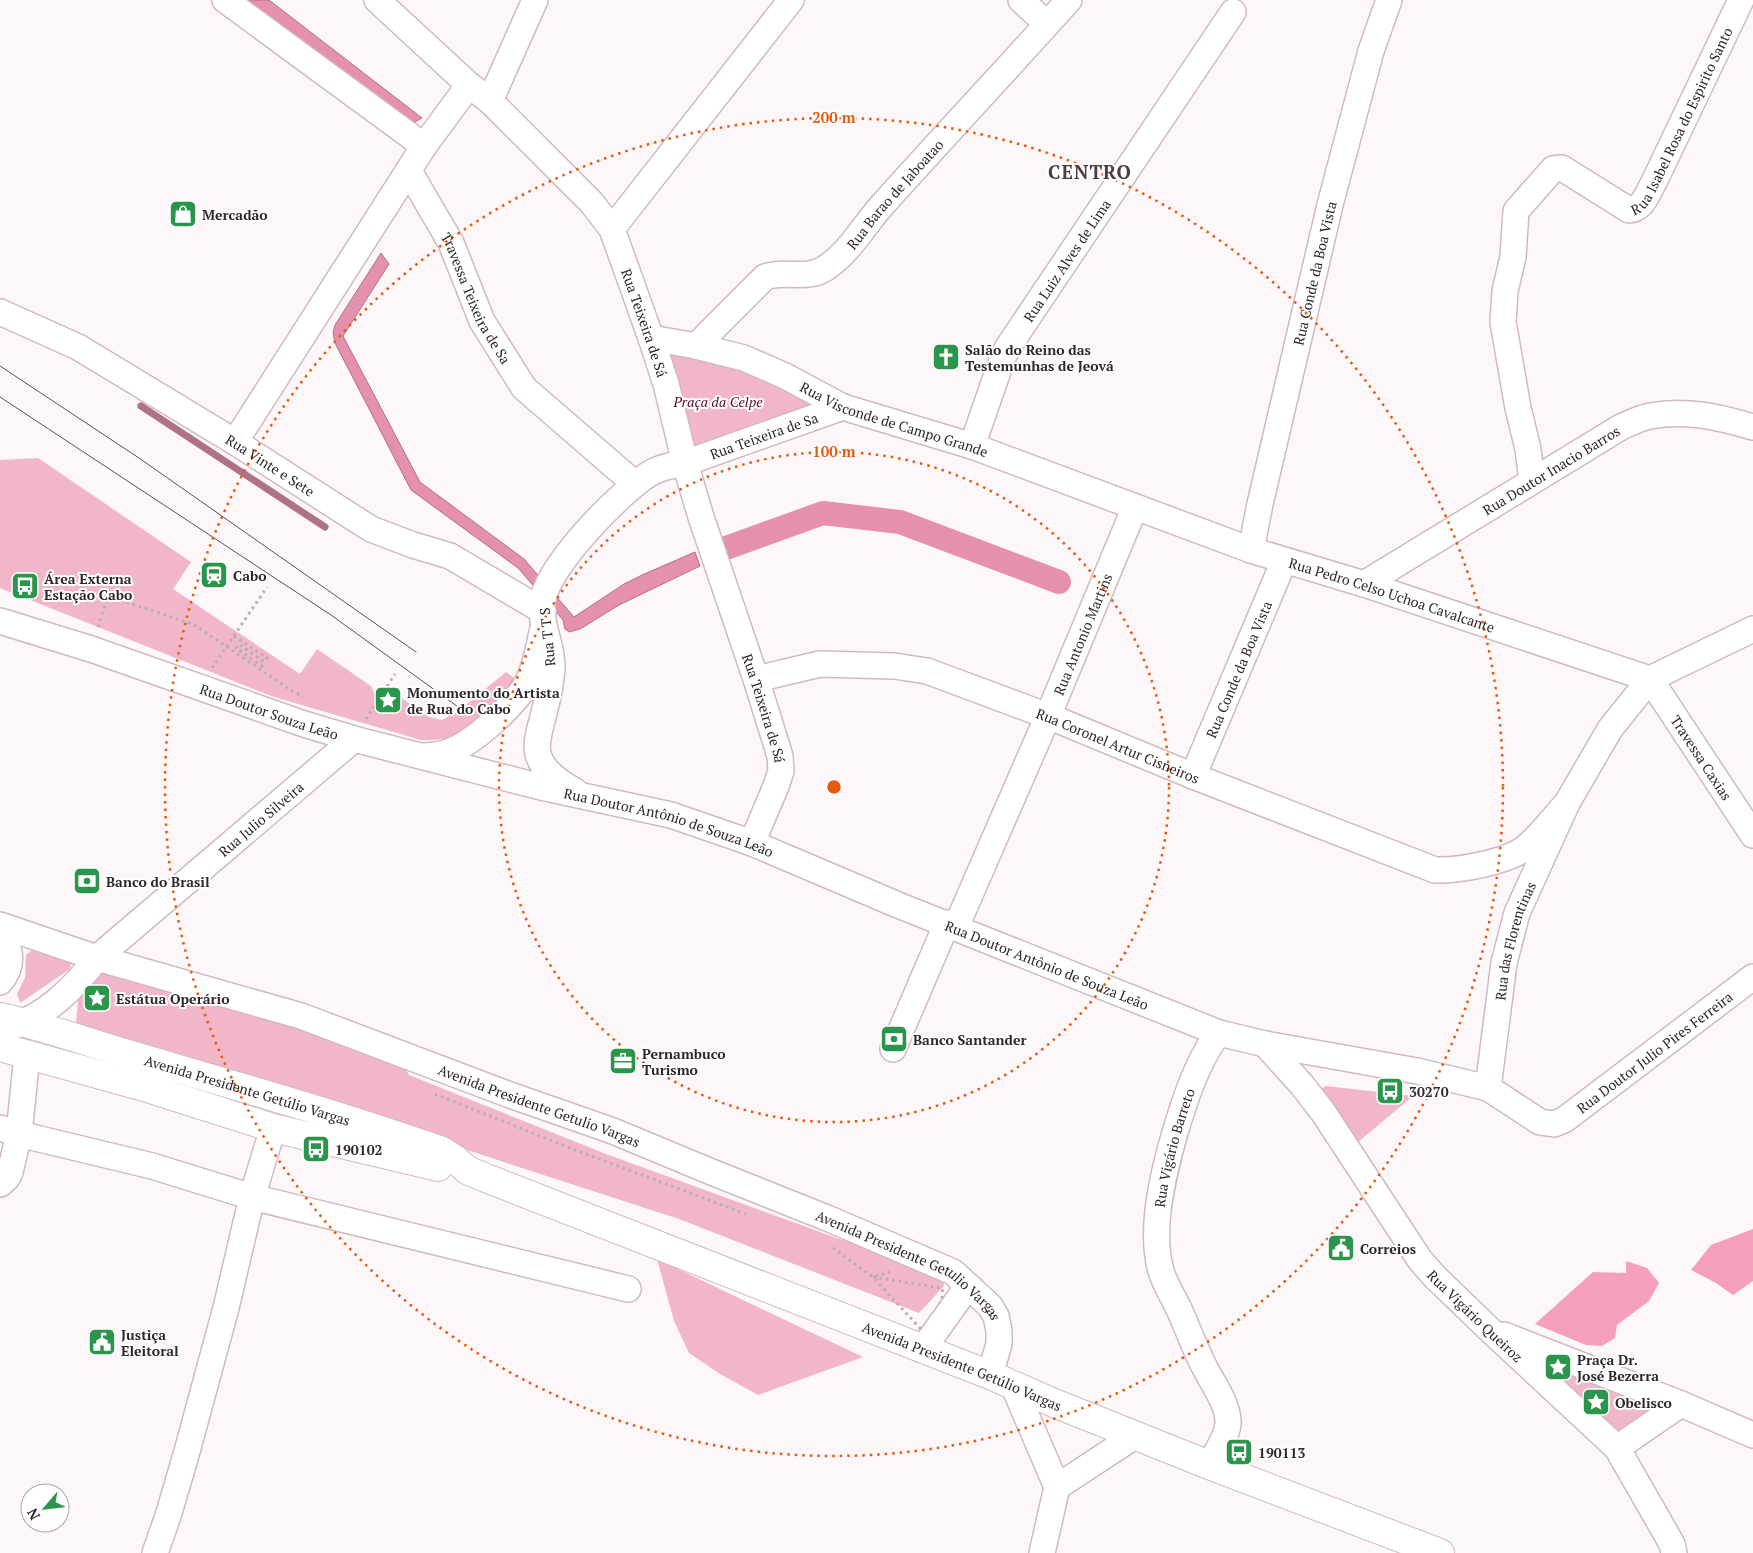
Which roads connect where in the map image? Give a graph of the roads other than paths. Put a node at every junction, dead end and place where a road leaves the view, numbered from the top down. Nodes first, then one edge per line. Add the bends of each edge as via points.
1 (225, 0) edge
2 (377, 0) edge
3 (535, 0) edge
4 (791, 0) edge
5 (1021, 0) edge
6 (1069, 0) edge
7 (1389, 0) edge
8 (1741, 0) edge
9 (1233, 12) dead end
10 (1047, 24) junction
11 (469, 85) junction
12 (490, 101) junction
13 (424, 146) junction
14 (410, 171) junction
15 (612, 229) junction
16 (0, 312) edge
17 (651, 338) junction
18 (696, 346) junction
19 (842, 406) junction
20 (1753, 427) edge
21 (234, 442) junction
22 (972, 446) junction
23 (685, 463) junction
24 (1532, 481) junction
25 (635, 484) junction
26 (1135, 506) junction
27 (1251, 550) junction
28 (1284, 561) junction
29 (1364, 584) junction
30 (543, 618) junction
31 (0, 621) edge
32 (1753, 629) edge
33 (756, 679) junction
34 (1650, 679) junction
35 (1048, 716) junction
36 (359, 730) junction
37 (420, 756) junction
38 (1193, 776) junction
39 (541, 787) joint
40 (583, 796) junction
41 (1568, 803) junction
42 (1753, 835) edge
43 (752, 843) junction
44 (1471, 866) joint
45 (951, 925) junction
46 (0, 926) edge
47 (97, 958) junction
48 (1753, 977) edge
49 (0, 982) edge
50 (13, 1019) edge
51 (0, 1031) edge
52 (1219, 1033) junction
53 (1265, 1044) junction
54 (0, 1047) edge
55 (893, 1049) dead end
56 (27, 1056) junction
57 (1488, 1088) junction
58 (1554, 1124) joint
59 (273, 1128) junction
60 (9, 1131) edge
61 (486, 1178) junction
62 (0, 1184) edge
63 (252, 1197) junction
64 (968, 1286) junction
65 (628, 1289) dead end
66 (1490, 1330) junction
67 (925, 1344) junction
68 (990, 1375) junction
69 (1014, 1386) junction
70 (1681, 1404) junction
71 (1753, 1435) edge
72 (1136, 1436) junction
73 (1617, 1448) junction
74 (1209, 1465) junction
75 (1057, 1487) junction
76 (155, 1553) edge
77 (1042, 1553) edge
78 (1440, 1553) edge
79 (1674, 1553) edge

1 - 13 street
2 - 11 street, Rua Teixeira de Sá
3 - 12 street
4 - 15 street
5 - 10 street
6 - 10 street, Rua Barao de Jaboatao
7 - 27 street, Rua Conde da Boa Vista via 1371,51 1330,205
8 - 24 street, Rua Isabel Rosa do Espirito Santo via 1640,206 1629,210 1557,167 1516,211 1503,322
9 - 22 street, Rua Luiz Alves de Lima via 1008,347
10 - 18 street, Rua Barao de Jaboatao via 877,210 844,253 824,269 813,273 765,276
11 - 12 street, Rua Teixeira de Sá
11 - 13 street
12 - 15 street, Rua Teixeira de Sá via 591,202
13 - 14 street
14 - 21 street
14 - 25 street, Travessa Teixeira de Sa via 451,243 482,321 524,388
15 - 17 street, Rua Teixeira de Sá
16 - 21 street, Rua Vinte e Sete via 78,347
17 - 18 street, Rua Visconde de Campo Grande
17 - 23 street, Rua Teixeira de Sá
18 - 19 street, Rua Visconde de Campo Grande via 744,358
19 - 22 street, Rua Visconde de Campo Grande
19 - 23 street, Rua Teixeira de Sa
20 - 24 street, Rua Doutor Inacio Barros via 1715,416 1674,412 1648,416 1621,427
21 - 30 street, Rua Vinte e Sete via 371,529 450,556
22 - 26 street, Rua Visconde de Campo Grande
23 - 25 street, Rua T T S via 667,466
23 - 33 street, Rua Teixeira de Sá
24 - 29 street, Rua Doutor Inacio Barros
25 - 30 street, Rua T T S via 562,560 542,604
26 - 27 street, Rua Pedro Celso Uchoa Cavalcante
26 - 35 street, Rua Antonio Martins
27 - 28 street, Rua Pedro Celso Uchoa Cavalcante
28 - 29 street, Rua Pedro Celso Uchoa Cavalcante
28 - 38 street, Rua Conde da Boa Vista
29 - 34 street, Rua Pedro Celso Uchoa Cavalcante
30 - 37 street via 538,654 530,678 516,699 483,730 461,745 449,752
30 - 40 street, Rua T T S via 552,666 538,754 560,783
31 - 36 street, Rua Doutor Souza Leão via 91,649 304,724
32 - 34 street, Rua das Florentinas
33 - 35 street, Rua Coronel Artur Cisneiros via 820,664 894,666 927,672
33 - 43 street, Rua Teixeira de Sá via 780,756 781,771
34 - 41 street, Rua das Florentinas via 1610,729
34 - 42 street, Travessa Caxias
35 - 38 street, Rua Coronel Artur Cisneiros
35 - 45 street, Rua Antonio Martins
36 - 37 street, Rua Doutor Souza Leão
36 - 47 street, Rua Julio Silveira
37 - 39 street, Rua Doutor Souza Leão
38 - 44 street, Rua Coronel Artur Cisneiros via 1435,870
39 - 40 street, Rua Doutor Antônio de Souza Leão
40 - 43 street, Rua Doutor Antônio de Souza Leão via 671,815
41 - 44 street, Rua das Florentinas via 1524,848 1512,855
41 - 57 street, Rua das Florentinas via 1515,921 1504,963
43 - 45 street, Rua Doutor Antônio de Souza Leão
45 - 52 street, Rua Doutor Antônio de Souza Leão
45 - 55 street, Rua Antonio Martins
46 - 47 street, Avenida Presidente Getulio Vargas
46 - 49 street via 10,958 9,970
47 - 50 street, Rua Julio Silveira via 65,995
47 - 64 street, Avenida Presidente Getulio Vargas via 301,1016 613,1131 953,1272
48 - 58 street, Rua Doutor Julio Pires Ferreira via 1564,1120
50 - 51 street, Rua Julio Silveira
50 - 61 main road, Avenida Presidente Getúlio Vargas via 442,1151 467,1170
52 - 53 street, Rua Doutor Antônio de Souza Leão
52 - 74 street, Rua Vigário Barreto via 1204,1054 1191,1086 1170,1154 1157,1222 1161,1272 1226,1408 1228,1424 1224,1438
53 - 57 street, Rua Doutor Antônio de Souza Leão via 1417,1071
53 - 66 street, Rua Vigário Queiroz via 1323,1112 1420,1260
54 - 56 main road, Avenida Presidente Getúlio Vargas
56 - 59 main road, Avenida Presidente Getúlio Vargas via 144,1087
56 - 60 street
57 - 58 street, Rua Doutor Antônio de Souza Leão via 1540,1122
59 - 61 main road, Avenida Presidente Getúlio Vargas
59 - 63 street
60 - 62 street via 10,1172
60 - 63 street via 152,1166
61 - 67 main road, Avenida Presidente Getúlio Vargas
63 - 65 street
63 - 76 street via 186,1456
64 - 67 street
64 - 68 street, Avenida Presidente Getulio Vargas via 996,1316 998,1344
66 - 70 street
66 - 73 street, Rua Vigário Queiroz
67 - 68 main road, Avenida Presidente Getúlio Vargas
68 - 69 main road, Avenida Presidente Getúlio Vargas
69 - 72 main road, Avenida Presidente Getúlio Vargas
69 - 75 street
70 - 71 street
70 - 73 street
72 - 74 main road, Avenida Presidente Getúlio Vargas
72 - 75 street
73 - 79 street, Rua Vigário Queiroz via 1672,1544
74 - 78 main road, Avenida Presidente Getúlio Vargas
75 - 77 street

